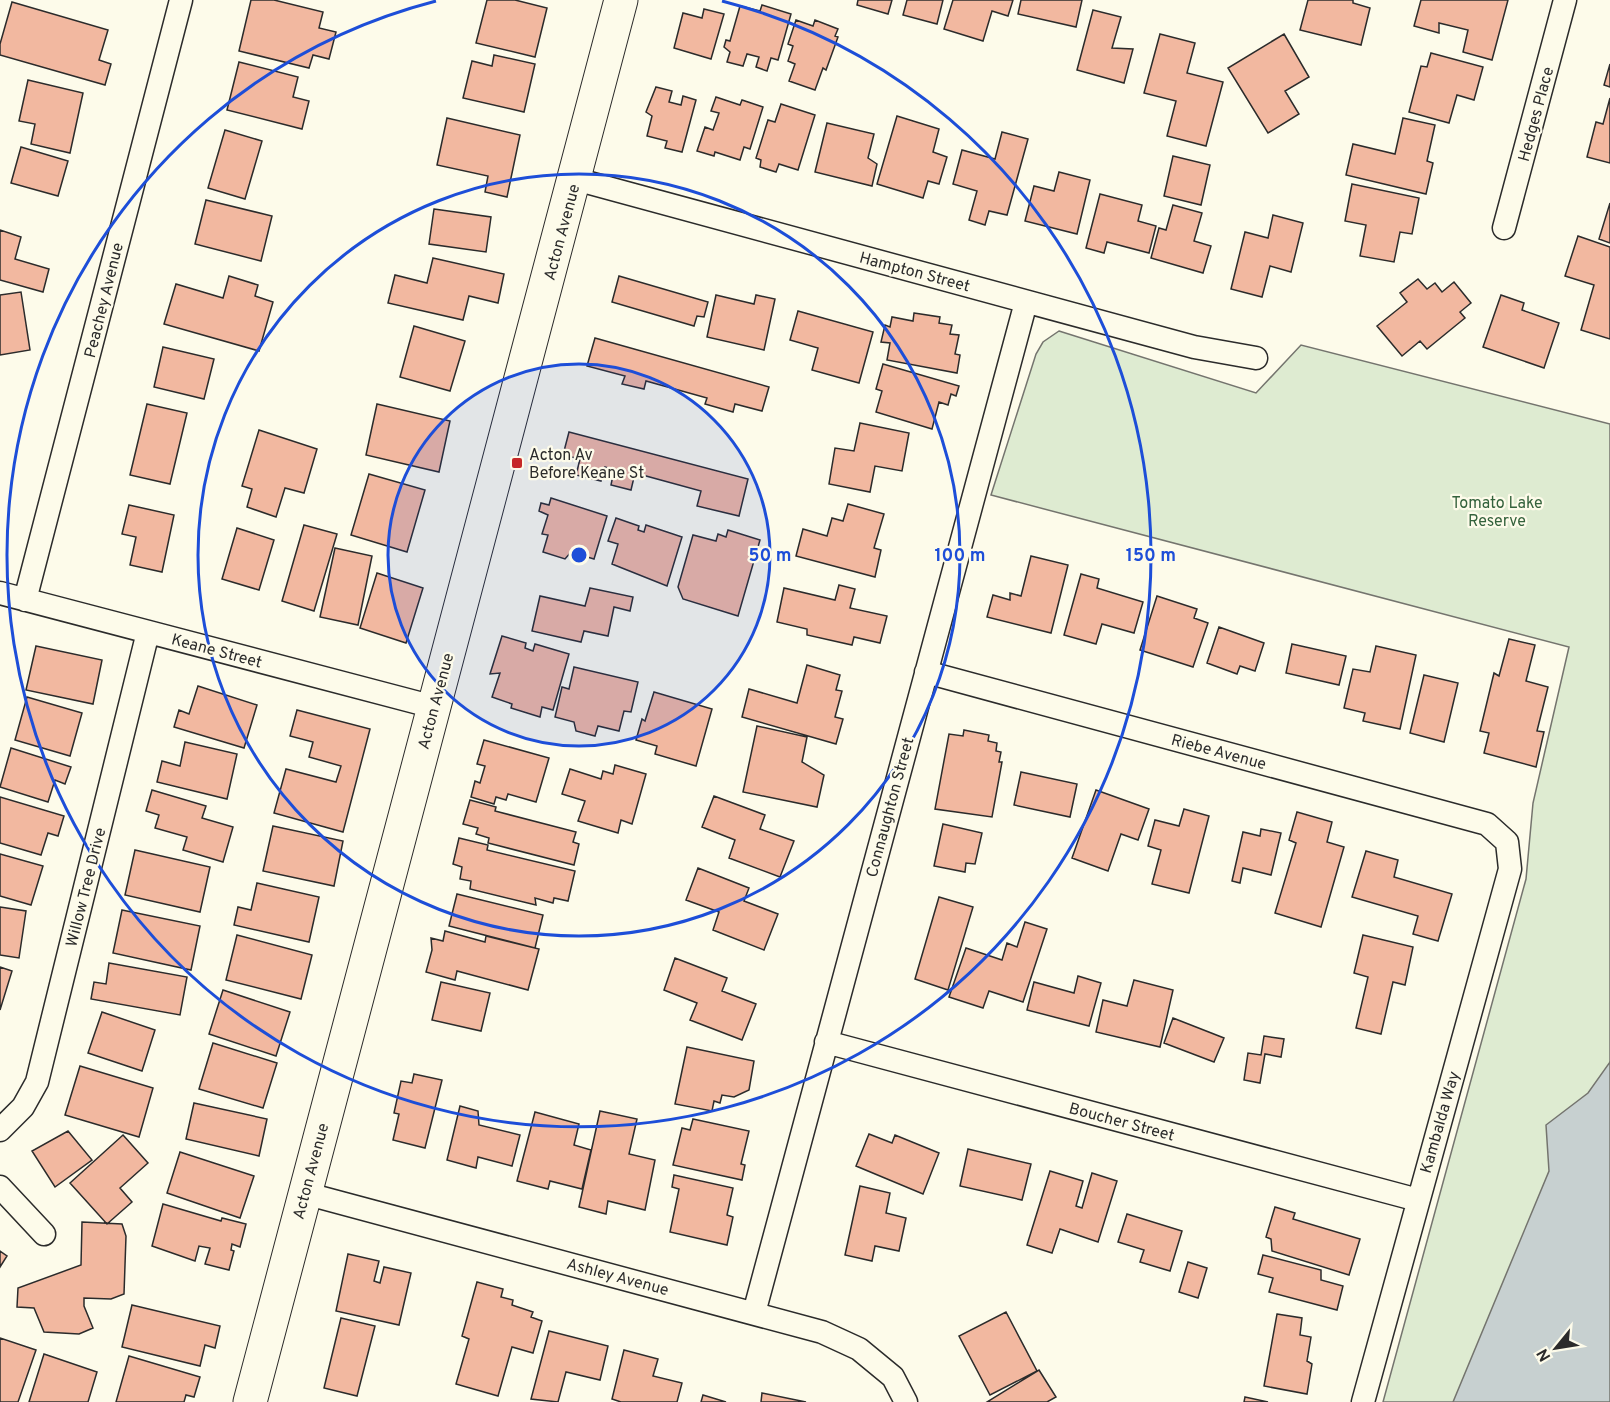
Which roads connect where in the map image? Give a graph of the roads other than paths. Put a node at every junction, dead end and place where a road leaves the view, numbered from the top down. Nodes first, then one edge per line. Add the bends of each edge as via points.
1 (181, 0) edge
2 (621, 0) edge
3 (1565, 0) edge
4 (575, 179) junction
5 (1504, 228) dead end
6 (1026, 302) junction
7 (1256, 358) dead end
8 (0, 593) edge
9 (26, 600) junction
10 (148, 632) junction
11 (926, 672) junction
12 (434, 707) junction
13 (1507, 842) joint
14 (826, 1042) junction
15 (0, 1130) edge
16 (0, 1187) edge
17 (304, 1193) junction
18 (1418, 1200) junction
19 (44, 1234) dead end
20 (754, 1312) junction
21 (250, 1402) edge
22 (906, 1402) edge
23 (1363, 1402) edge

1 - 9 street, Peachey Avenue
2 - 4 street, Acton Avenue
3 - 5 street, Hedges Place
4 - 6 street, Hampton Street
4 - 12 street, Acton Avenue
6 - 7 street, Hampton Street via 1194,347
6 - 11 street, Connaughton Street
8 - 9 street, Keane Street
9 - 10 street, Keane Street
10 - 12 street, Keane Street
10 - 15 street, Willow Tree Drive via 37,1082 23,1107
11 - 13 street, Riebe Avenue via 1487,824
11 - 14 street, Connaughton Street
12 - 17 street, Acton Avenue
13 - 18 street, Kambalda Way via 1510,869
14 - 18 street, Boucher Street
14 - 20 street, Connaughton Street
16 - 19 street
17 - 20 street, Ashley Avenue
17 - 21 street, Acton Avenue
18 - 23 street, Kambalda Way
20 - 22 street, Ashley Avenue via 822,1332 859,1349 893,1377

